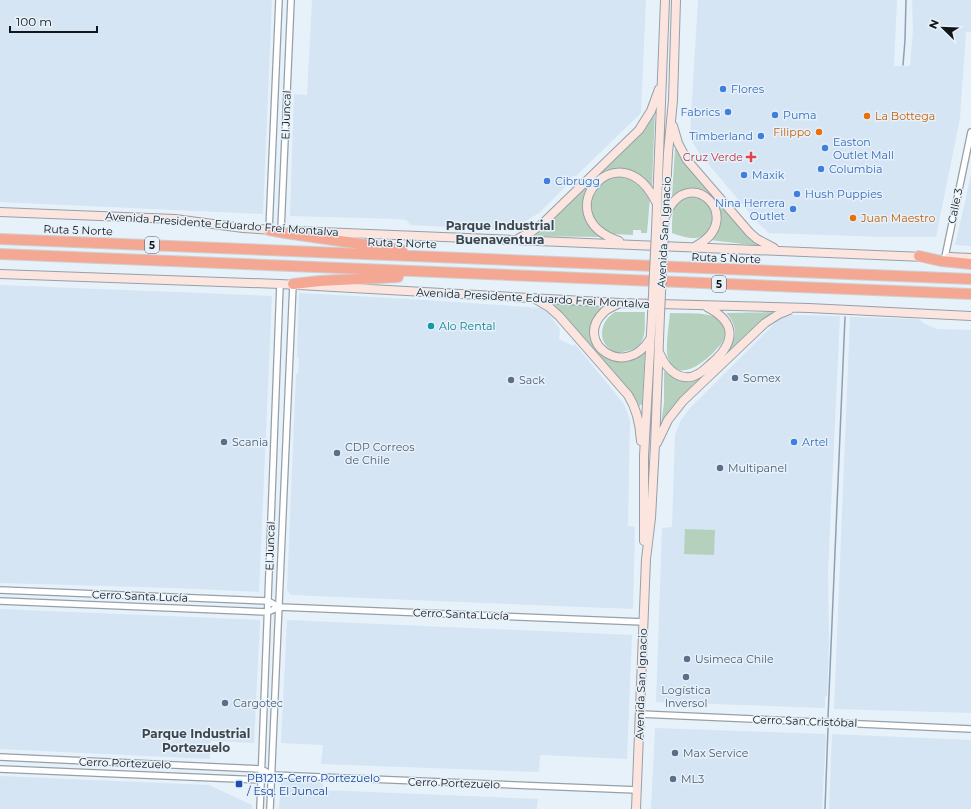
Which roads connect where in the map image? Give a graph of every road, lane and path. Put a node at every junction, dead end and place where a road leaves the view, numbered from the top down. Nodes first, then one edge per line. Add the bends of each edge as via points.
1 (279, 0) edge
2 (290, 0) edge
3 (666, 0) edge
4 (676, 0) edge
5 (662, 82) junction
6 (662, 99) junction
7 (673, 100) junction
8 (672, 119) junction
9 (971, 132) edge
10 (272, 176) junction
11 (283, 177) junction
12 (656, 202) junction
13 (0, 212) edge
14 (664, 219) junction
15 (269, 230) junction
16 (281, 230) junction
17 (660, 231) junction
18 (0, 239) edge
19 (517, 239) junction
20 (628, 244) junction
21 (696, 246) junction
22 (780, 250) junction
23 (0, 254) edge
24 (919, 256) junction
25 (945, 257) junction
26 (453, 258) junction
27 (971, 258) edge
28 (971, 264) edge
29 (0, 274) edge
30 (466, 274) junction
31 (971, 279) edge
32 (280, 284) junction
33 (293, 284) junction
34 (971, 294) edge
35 (533, 298) junction
36 (620, 303) junction
37 (706, 306) junction
38 (794, 309) junction
39 (656, 314) junction
40 (971, 316) edge
41 (650, 339) junction
42 (659, 350) junction
43 (655, 445) junction
44 (644, 456) junction
45 (646, 559) junction
46 (0, 590) edge
47 (0, 601) edge
48 (268, 601) junction
49 (278, 607) junction
50 (268, 612) junction
51 (644, 622) junction
52 (640, 714) junction
53 (971, 728) edge
54 (0, 758) edge
55 (261, 768) junction
56 (0, 769) edge
57 (272, 775) junction
58 (260, 780) junction
59 (637, 790) junction
60 (260, 809) edge
61 (270, 809) edge
62 (636, 809) edge

1 - 10 street, El Juncal
2 - 11 street, El Juncal
3 - 5 main road, Avenida San Ignacio
4 - 7 main road, Avenida San Ignacio
5 - 6 main road, Avenida San Ignacio
5 - 19 main road via 647,118 634,135 542,224
6 - 7 main road via 667,103
6 - 12 main road, Avenida San Ignacio
7 - 8 main road, Avenida San Ignacio
8 - 14 main road, Avenida San Ignacio
8 - 22 main road via 678,143 691,165 754,236
9 - 25 street, Calle 3
10 - 11 street
10 - 15 street, El Juncal
11 - 16 street, El Juncal
12 - 17 main road, Avenida San Ignacio
12 - 20 main road via 644,184 630,174 616,172 599,180 593,187 587,204 590,221 604,235
13 - 15 main road, Avenida Presidente Eduardo Frei Montalva via 180,220
14 - 17 main road, Avenida San Ignacio
14 - 21 main road via 673,202 682,194 698,193 708,199 716,212 716,225 708,237
15 - 16 main road, Avenida Presidente Eduardo Frei Montalva
15 - 26 highway
16 - 19 main road, Avenida Presidente Eduardo Frei Montalva
17 - 39 main road, Avenida San Ignacio, bridge
18 - 26 highway, Ruta 5 Norte / 5
19 - 20 main road, Avenida Presidente Eduardo Frei Montalva
20 - 21 main road, Avenida Presidente Eduardo Frei Montalva
21 - 22 main road, Avenida Presidente Eduardo Frei Montalva
22 - 24 main road, Avenida Presidente Eduardo Frei Montalva
23 - 30 highway, 5
24 - 25 main road, Avenida Presidente Eduardo Frei Montalva
24 - 28 highway
25 - 27 main road, Avenida Presidente Eduardo Frei Montalva
26 - 31 highway, Ruta 5 Norte / 5
29 - 32 main road, Avenida Presidente Eduardo Frei Montalva
30 - 33 highway
30 - 34 highway, 5
32 - 33 main road, Avenida Presidente Eduardo Frei Montalva
32 - 48 street, El Juncal
33 - 35 main road, Avenida Presidente Eduardo Frei Montalva
33 - 49 street, El Juncal
35 - 36 main road, Avenida Presidente Eduardo Frei Montalva
35 - 44 main road via 559,316 628,395 637,415
36 - 37 main road, Avenida Presidente Eduardo Frei Montalva
36 - 41 main road via 605,311 597,322 595,337 601,350 615,357 629,357 642,350
37 - 38 main road, Avenida Presidente Eduardo Frei Montalva
37 - 42 main road via 722,316 730,331 727,345 712,362 696,375 682,376 670,370
38 - 40 main road, Avenida Presidente Eduardo Frei Montalva
38 - 43 main road via 769,320 682,401
39 - 41 main road, Avenida San Ignacio
39 - 42 main road, Avenida San Ignacio
41 - 44 main road, Avenida San Ignacio
42 - 43 main road, Avenida San Ignacio
43 - 45 main road, Avenida San Ignacio
44 - 45 main road, Avenida San Ignacio
45 - 51 main road, Avenida San Ignacio
46 - 48 street, Cerro Santa Lucía
47 - 50 street, Cerro Santa Lucía
48 - 49 street, Cerro Santa Lucía
48 - 50 street, El Juncal
49 - 50 street, Cerro Santa Lucía
49 - 51 street, Cerro Santa Lucía
49 - 57 street, El Juncal
50 - 55 street, El Juncal
51 - 52 main road, Avenida San Ignacio
52 - 53 street, Cerro San Cristóbal
52 - 59 main road, Avenida San Ignacio
54 - 55 street, Cerro Portezuelo
55 - 57 street
55 - 58 street, El Juncal
56 - 58 street, Cerro Portezuelo
57 - 58 street, Cerro Portezuelo
57 - 59 street, Cerro Portezuelo
57 - 61 street, El Juncal
58 - 60 street, El Juncal
59 - 62 main road, Avenida San Ignacio

